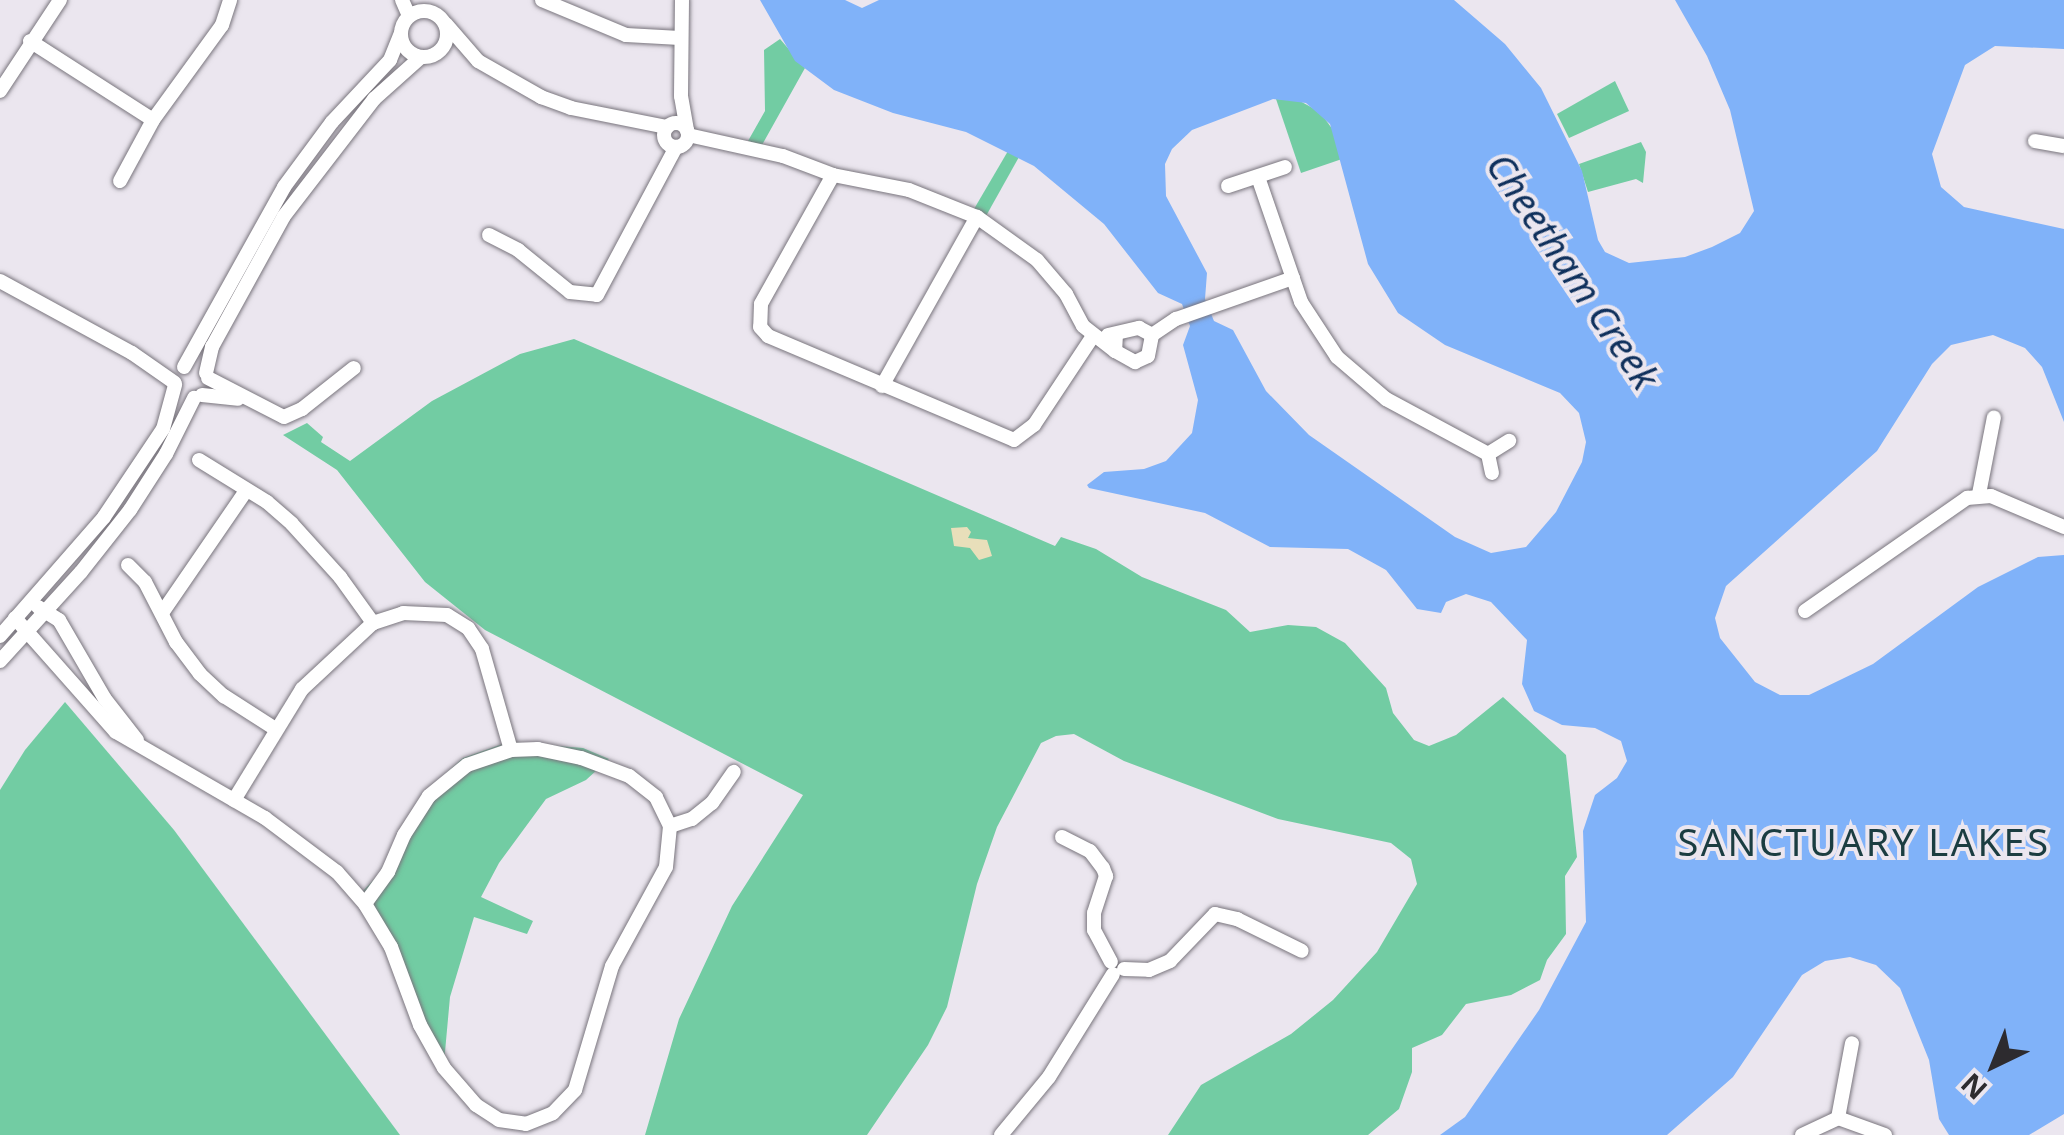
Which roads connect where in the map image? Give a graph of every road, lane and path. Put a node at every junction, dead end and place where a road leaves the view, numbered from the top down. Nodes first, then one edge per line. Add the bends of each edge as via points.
1 (60, 0) edge
2 (230, 0) edge
3 (402, 0) edge
4 (542, 0) edge
5 (682, 0) edge
6 (423, 5) edge
7 (409, 16) junction
8 (446, 24) junction
9 (401, 32) junction
10 (680, 38) junction
11 (30, 41) junction
12 (428, 56) junction
13 (478, 60) junction
14 (0, 90) edge
15 (152, 120) junction
16 (674, 139) junction
17 (2035, 140) dead end
18 (2064, 146) edge
19 (1286, 167) dead end
20 (833, 175) junction
21 (1258, 177) junction
22 (120, 181) dead end
23 (1228, 186) dead end
24 (978, 217) junction
25 (489, 235) dead end
26 (1293, 278) junction
27 (0, 280) edge
28 (1116, 334) junction
29 (1152, 335) junction
30 (1092, 336) junction
31 (1115, 351) junction
32 (132, 353) junction
33 (183, 367) junction
34 (354, 368) dead end
35 (207, 375) junction
36 (175, 384) junction
37 (882, 386) junction
38 (198, 397) junction
39 (248, 400) junction
40 (1994, 417) dead end
41 (1508, 441) dead end
42 (1488, 454) junction
43 (199, 460) dead end
44 (1492, 473) dead end
45 (246, 491) junction
46 (1978, 494) junction
47 (2064, 527) edge
48 (128, 565) dead end
49 (31, 600) junction
50 (43, 611) junction
51 (1804, 611) dead end
52 (162, 613) junction
53 (372, 623) junction
54 (21, 624) junction
55 (0, 636) edge
56 (71, 637) junction
57 (46, 655) junction
58 (0, 661) edge
59 (274, 728) junction
60 (511, 750) junction
61 (151, 756) junction
62 (734, 772) dead end
63 (234, 800) junction
64 (670, 826) junction
65 (1062, 837) dead end
66 (365, 904) junction
67 (1302, 951) dead end
68 (1116, 968) junction
69 (1852, 1043) dead end
70 (1838, 1118) junction
71 (1001, 1135) edge
72 (1802, 1135) edge
73 (1885, 1135) edge

1 - 11 street
2 - 15 street via 222,25
3 - 7 street
4 - 10 street via 626,35
5 - 10 street
6 - 7 street
6 - 8 street
7 - 9 street
8 - 12 street via 445,45
8 - 13 street
9 - 12 street via 404,46
9 - 33 street via 390,60 284,187
10 - 16 street
11 - 14 street
11 - 15 street
12 - 13 street via 449,52
12 - 35 street via 374,98 284,216 212,347
13 - 16 street via 542,97
15 - 22 street
16 - 20 street via 768,152
16 - 25 street via 597,296 570,292
17 - 18 street
19 - 21 street
20 - 24 street via 910,190
20 - 37 street via 761,304 760,326 784,344
21 - 23 street
21 - 26 street
24 - 30 street via 1037,260
24 - 37 street
26 - 29 street via 1176,319
26 - 42 street via 1316,328 1360,380
27 - 32 street
28 - 29 street via 1140,328
28 - 30 street
28 - 31 street
29 - 31 street via 1143,361
30 - 31 street
30 - 37 street via 1034,426 1014,440
32 - 33 street
32 - 36 street
33 - 35 street via 198,366
33 - 36 street
34 - 39 street via 284,416
35 - 38 street
35 - 39 street
36 - 38 street via 180,394
36 - 49 street via 168,419 133,473
38 - 39 street
38 - 50 street via 130,510
40 - 46 street
41 - 42 street
42 - 44 street
43 - 45 street
45 - 52 street
45 - 53 street via 292,524
46 - 47 street
46 - 51 street
48 - 52 street
49 - 50 street
49 - 54 street
50 - 54 street
50 - 56 street
52 - 59 street via 200,674
53 - 59 street via 302,689
53 - 60 street via 426,610 468,628 482,649
54 - 55 street
54 - 57 street
54 - 58 street
56 - 57 street
56 - 61 street via 105,698
57 - 61 street via 116,732
59 - 63 street
60 - 64 street via 567,755 629,776 656,797
60 - 66 street via 466,765 428,796
61 - 63 street
62 - 64 street via 712,803
63 - 66 street via 302,844
64 - 66 street via 666,868 612,966 575,1090 552,1113 526,1124 500,1120 476,1105 444,1068
65 - 68 street via 1103,868 1094,930
67 - 68 street via 1215,914 1170,961 1150,970
68 - 71 street via 1049,1078
69 - 70 street
70 - 72 street
70 - 73 street

